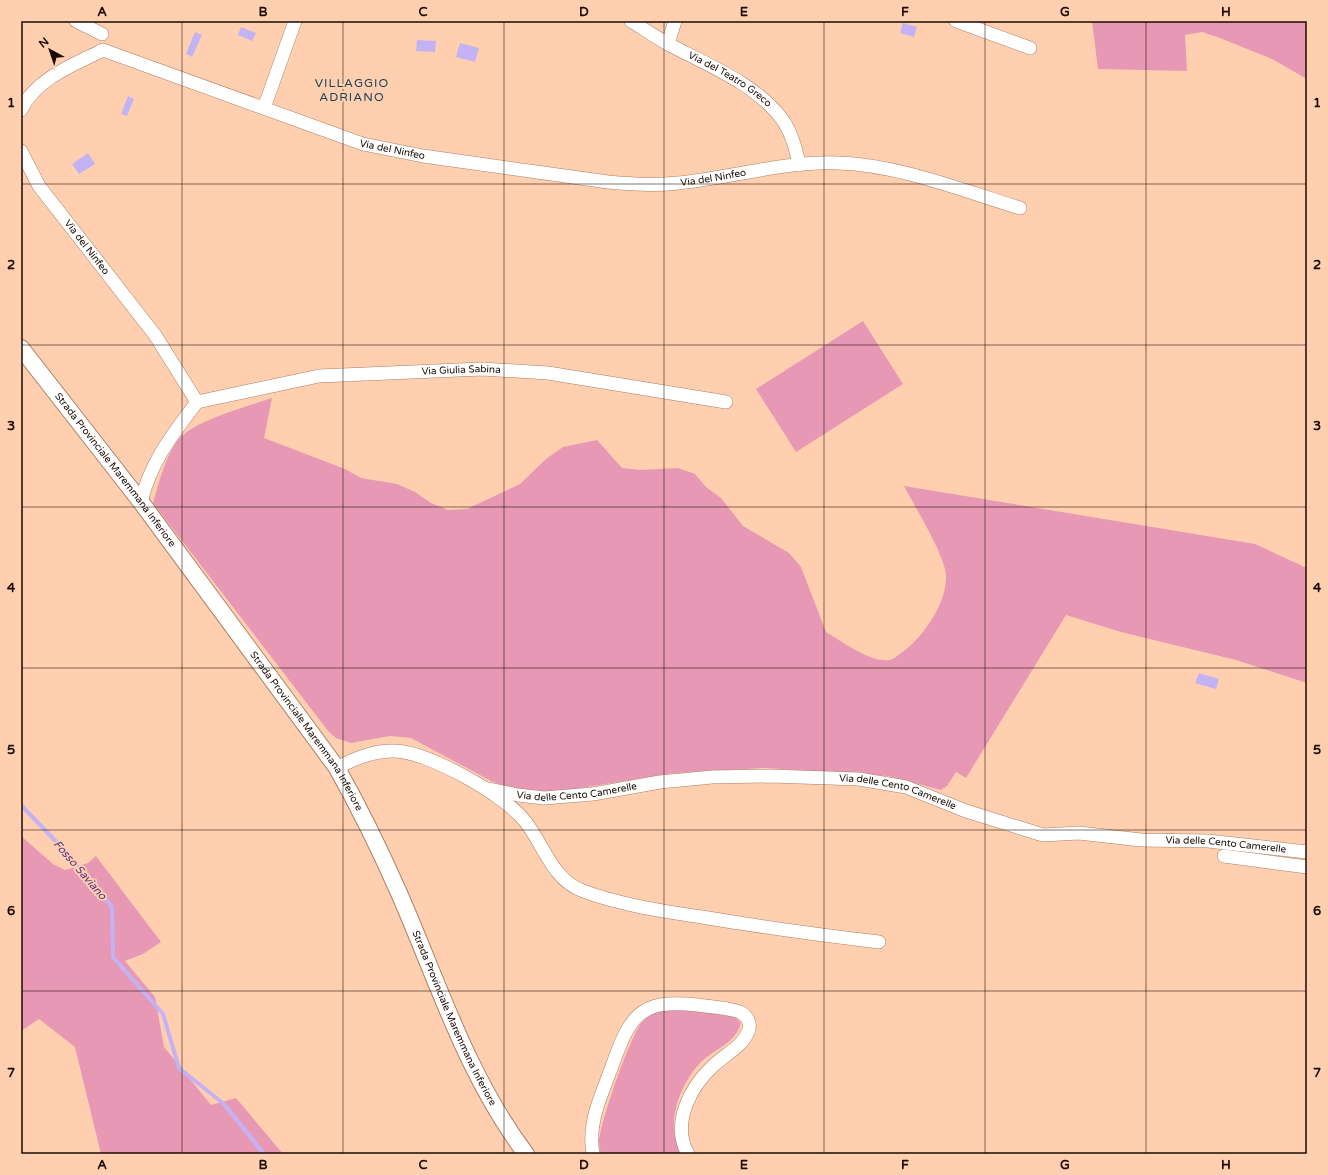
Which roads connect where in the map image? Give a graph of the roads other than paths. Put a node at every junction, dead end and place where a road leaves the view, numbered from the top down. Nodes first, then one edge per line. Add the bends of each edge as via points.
1 (76, 21) edge
2 (295, 21) edge
3 (631, 21) edge
4 (675, 21) edge
5 (956, 21) edge
6 (102, 27) edge
7 (668, 44) junction
8 (1030, 48) dead end
9 (103, 50) junction
10 (264, 108) junction
11 (21, 110) edge
12 (21, 150) edge
13 (799, 164) junction
14 (1020, 208) dead end
15 (21, 348) edge
16 (197, 402) junction
17 (726, 402) dead end
18 (140, 502) junction
19 (337, 768) junction
20 (484, 788) junction
21 (1307, 852) edge
22 (1224, 856) dead end
23 (1307, 867) edge
24 (879, 942) dead end
25 (526, 1154) edge
26 (592, 1154) edge
27 (688, 1154) edge

1 - 6 street
2 - 10 street
3 - 7 street, Via del Teatro Greco
4 - 7 street
5 - 8 street
6 - 9 street
7 - 13 street, Via del Teatro Greco via 735,80 768,105 789,130
9 - 10 street, Via del Ninfeo
9 - 11 street via 49,79 30,95
10 - 13 street, Via del Ninfeo via 343,138 383,149 608,182 678,183
12 - 16 street, Via del Ninfeo via 39,186 155,335
13 - 14 street, Via del Ninfeo via 838,163 886,169
15 - 18 main road, Strada Provinciale Maremmana Inferiore
16 - 17 street, Via Giulia Sabina via 319,376 367,372 500,370 548,372
16 - 18 street via 158,455
18 - 19 main road, Strada Provinciale Maremmana Inferiore
19 - 20 street, Via delle Cento Camerelle via 364,755 396,750 439,763
19 - 25 main road, Strada Provinciale Maremmana Inferiore via 362,813 399,893 465,1050 490,1099
20 - 21 street, Via delle Cento Camerelle via 544,798 712,777 859,779 906,787 966,811 1043,835 1079,833 1141,840 1208,841
20 - 24 street, Via delle Cento Camerelle via 524,819 556,870 580,890 640,907 763,928
22 - 23 street, Via delle Cento Camerelle
26 - 27 street via 594,1113 624,1036 634,1020 655,1006 672,1003 740,1012 748,1018 748,1032 740,1043 712,1066 702,1078 683,1114 681,1133

